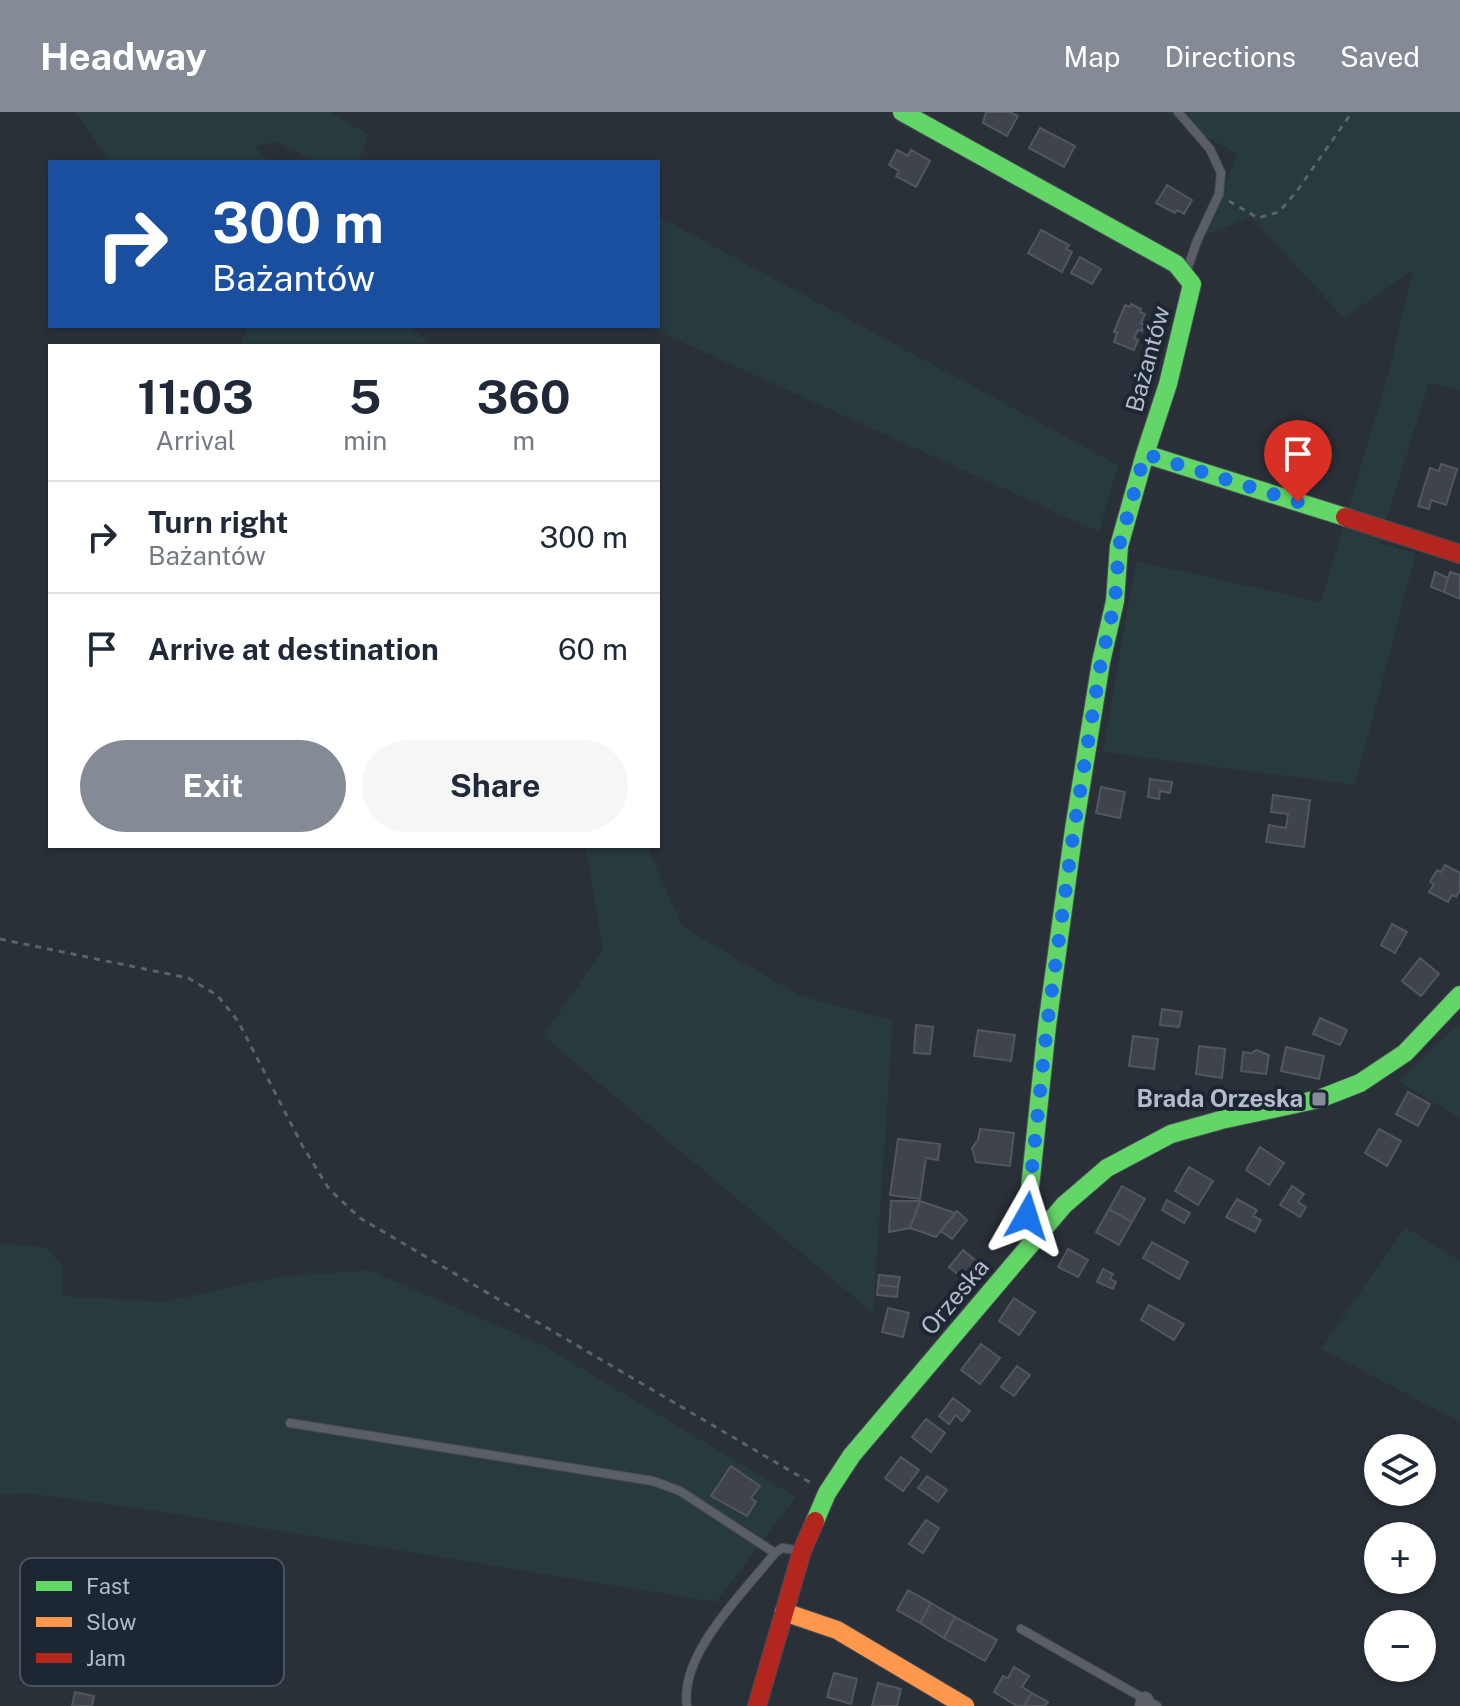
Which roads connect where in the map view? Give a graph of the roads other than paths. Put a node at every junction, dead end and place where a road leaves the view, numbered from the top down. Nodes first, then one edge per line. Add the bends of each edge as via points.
1 (902, 112) edge
2 (1178, 112) edge
3 (1185, 275) junction
4 (1145, 454) junction
5 (1460, 554) edge
6 (1455, 1006) edge
7 (1037, 1237) junction
8 (290, 1423) dead end
9 (802, 1551) junction
10 (775, 1553) junction
11 (784, 1612) junction
12 (1021, 1629) dead end
13 (1148, 1704) edge
14 (687, 1706) edge
15 (757, 1706) edge
16 (965, 1706) edge

1 - 3 street via 1176,264
2 - 3 lane via 1210,149 1221,173 1219,194
3 - 4 street, Bażantów via 1192,284 1186,314
4 - 5 street
4 - 7 street, Bażantów via 1119,546 1115,601 1101,662 1047,1026 1027,1216
6 - 7 street, Orzeska via 1405,1053 1360,1083 1319,1099 1193,1127 1148,1144 1086,1185
7 - 9 street, Orzeska via 852,1455 827,1493
8 - 10 lane via 653,1481 680,1491
9 - 10 lane via 782,1548
9 - 11 street, Orzeska
10 - 14 lane via 701,1647 687,1682
11 - 15 street, Orzeska
11 - 16 street via 837,1630
12 - 13 lane

